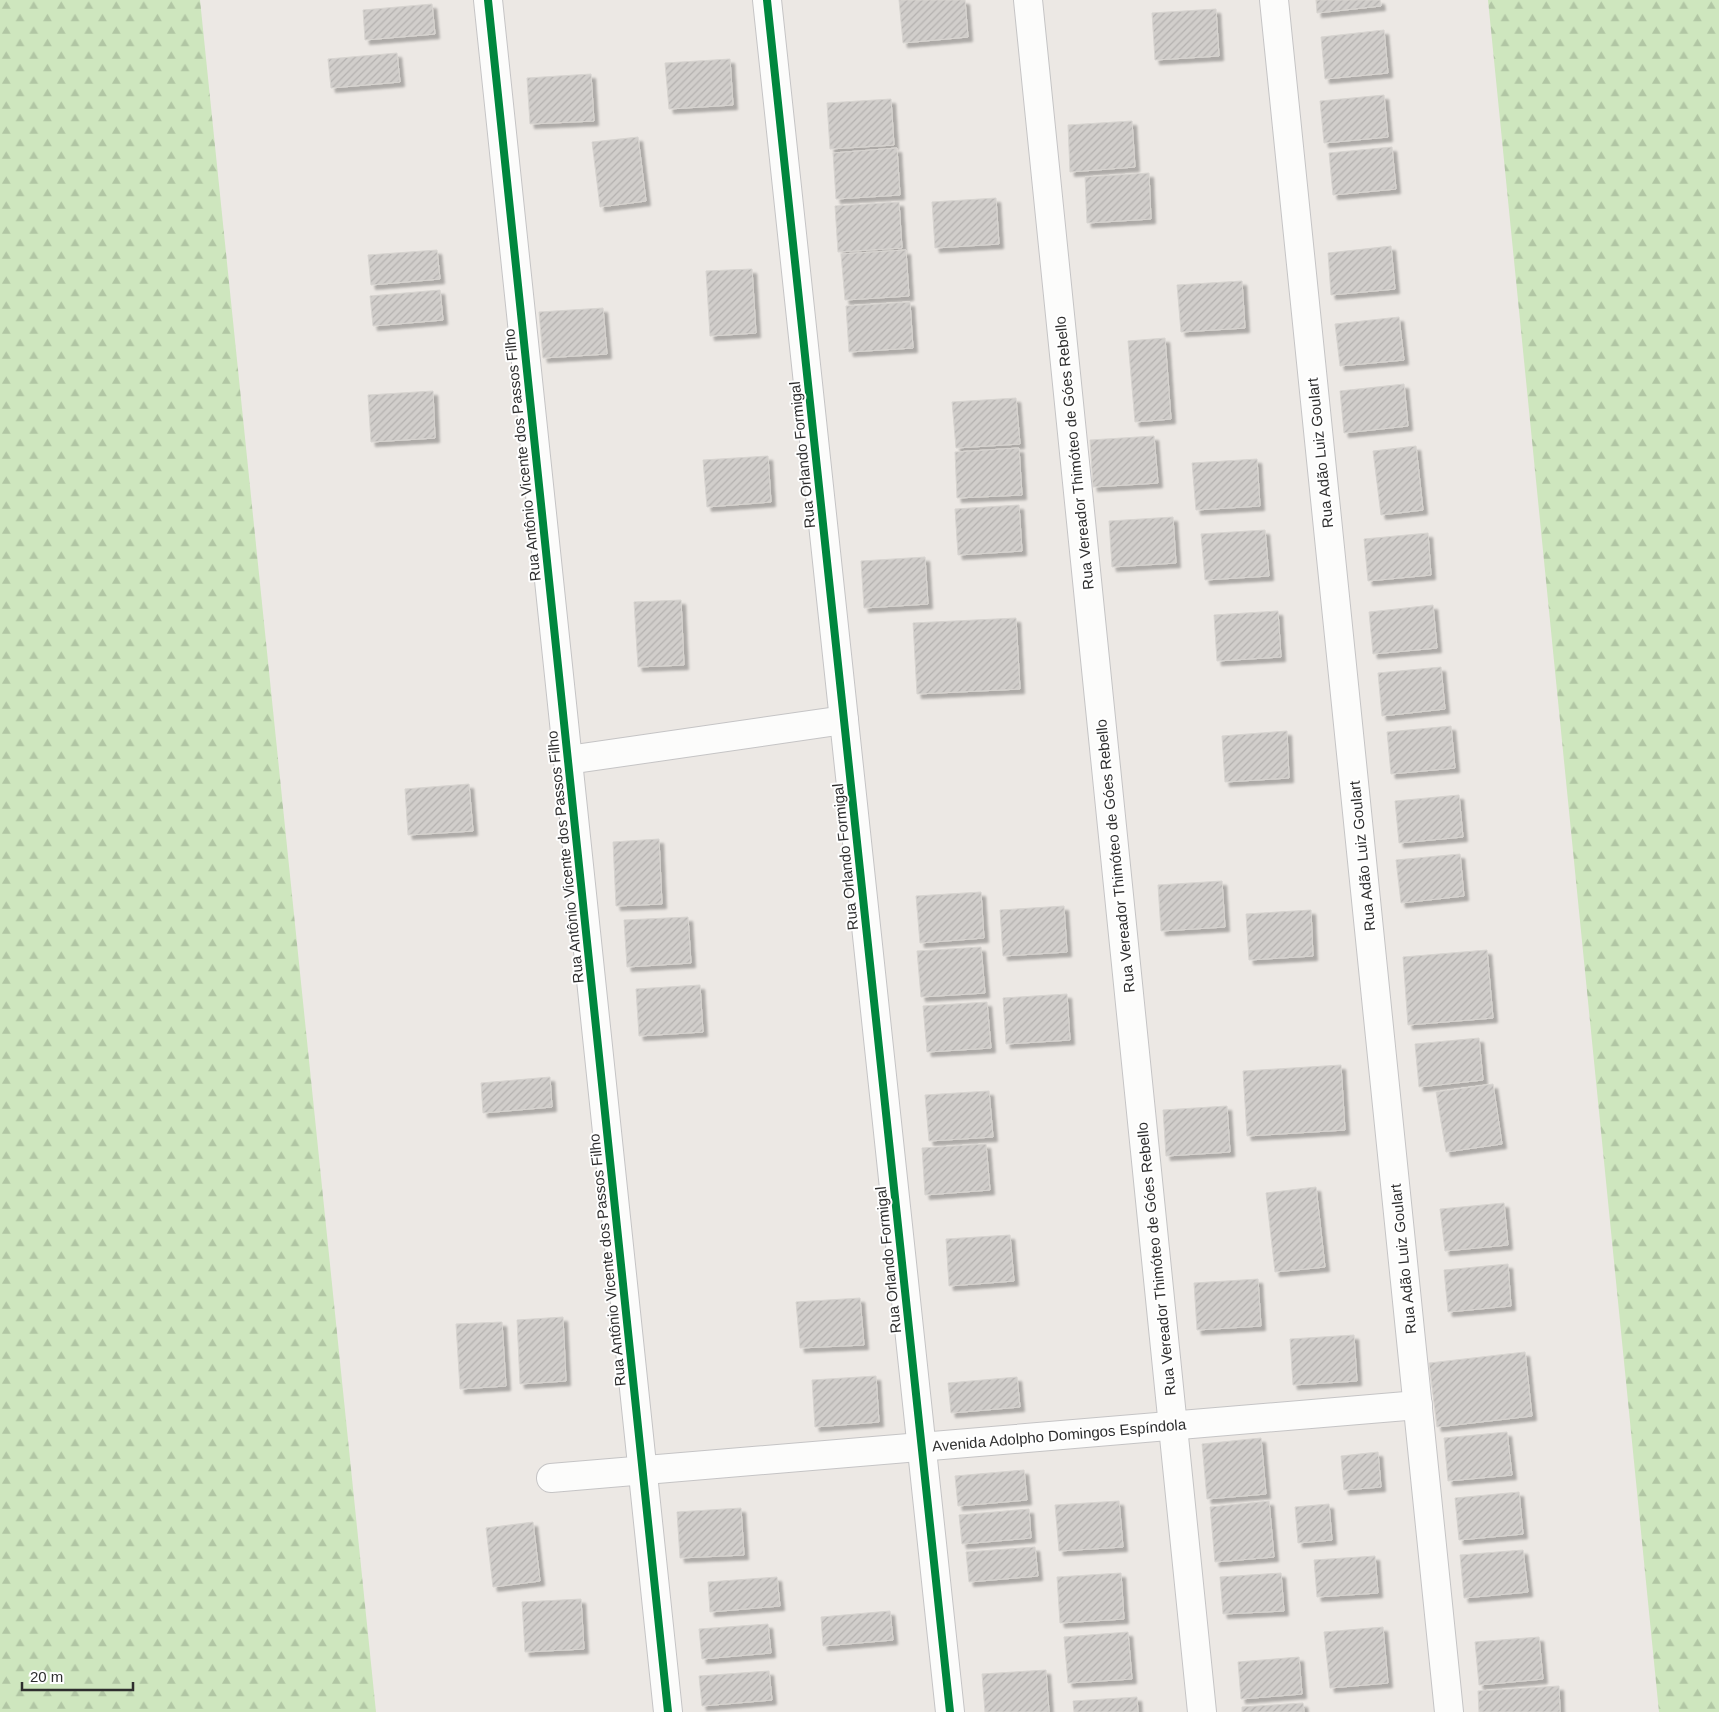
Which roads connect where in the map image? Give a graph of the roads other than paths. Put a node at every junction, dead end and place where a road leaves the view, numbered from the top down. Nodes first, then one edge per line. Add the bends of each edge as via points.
1 (488, 0) edge
2 (767, 0) edge
3 (1028, 0) edge
4 (1274, 0) edge
5 (844, 720) junction
6 (568, 760) junction
7 (1418, 1406) junction
8 (1173, 1426) junction
9 (922, 1447) junction
10 (642, 1470) junction
11 (551, 1478) dead end
12 (668, 1712) edge
13 (950, 1712) edge
14 (1202, 1712) edge
15 (1449, 1712) edge

1 - 6 street, Rua Antônio Vicente dos Passos Filho
2 - 5 street, Rua Orlando Formigal
3 - 8 street, Rua Vereador Thimóteo de Góes Rebello
4 - 7 street, Rua Adão Luiz Goulart
5 - 6 street
5 - 9 street, Rua Orlando Formigal
6 - 10 street, Rua Antônio Vicente dos Passos Filho
7 - 8 street, Avenida Adolpho Domingos Espíndola
7 - 15 street, Rua Adão Luiz Goulart
8 - 9 street, Avenida Adolpho Domingos Espíndola
8 - 14 street, Rua Vereador Thimóteo de Góes Rebello
9 - 10 street, Avenida Adolpho Domingos Espíndola
9 - 13 street, Rua Orlando Formigal
10 - 11 street, Avenida Adolpho Domingos Espíndola
10 - 12 street, Rua Antônio Vicente dos Passos Filho

